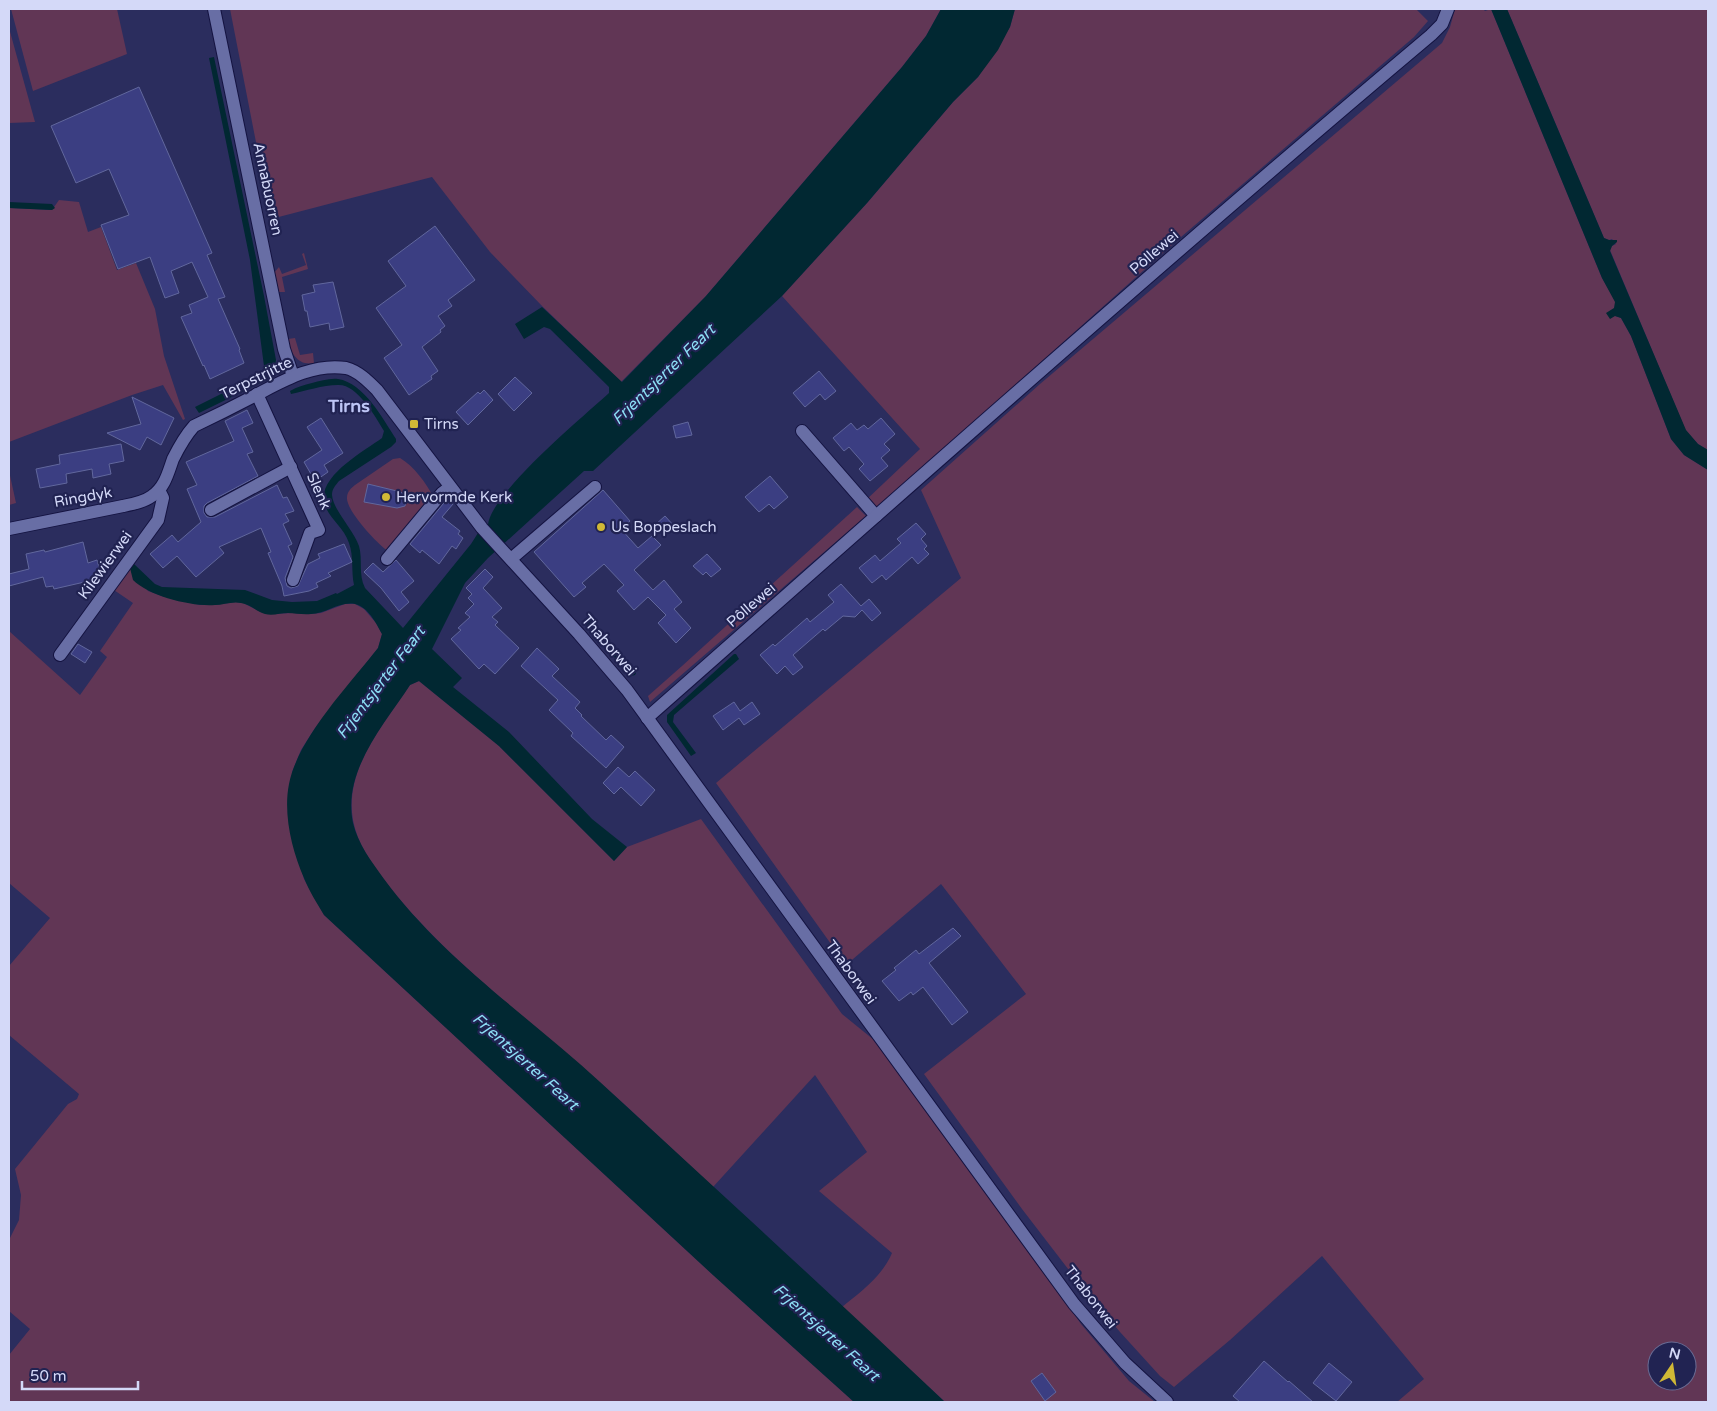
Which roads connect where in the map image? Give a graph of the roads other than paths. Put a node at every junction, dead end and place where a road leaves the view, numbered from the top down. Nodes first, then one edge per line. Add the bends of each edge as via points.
1 (214, 9) edge
2 (1448, 9) edge
3 (293, 376) junction
4 (257, 394) junction
5 (802, 431) dead end
6 (290, 467) junction
7 (450, 487) junction
8 (595, 487) dead end
9 (159, 490) junction
10 (211, 510) dead end
11 (876, 516) junction
12 (482, 528) joint
13 (9, 529) edge
14 (386, 559) dead end
15 (511, 559) junction
16 (293, 580) dead end
17 (60, 655) dead end
18 (647, 718) junction
19 (1167, 1402) edge

1 - 3 street, Annabuorren via 284,349
2 - 11 street, Pôllewei via 1442,24 1431,35
3 - 4 street, Terpstrjitte
3 - 7 street, Terpstrjitte via 345,368 365,378
4 - 6 street, Slenk
4 - 9 street, Terpstrjitte via 194,426 185,436
5 - 11 street
6 - 10 street, Slenk
6 - 16 street, Slenk via 319,530 310,533
7 - 12 street, Terpstrjitte
7 - 14 street
8 - 15 street
9 - 13 street, Ringdyk via 138,503
9 - 17 street, Kilewierwei via 163,498 158,520
11 - 18 street, Pôllewei
12 - 15 street, Thaborwei
15 - 18 street, Thaborwei via 627,690
18 - 19 street, Thaborwei via 1074,1304 1125,1363

